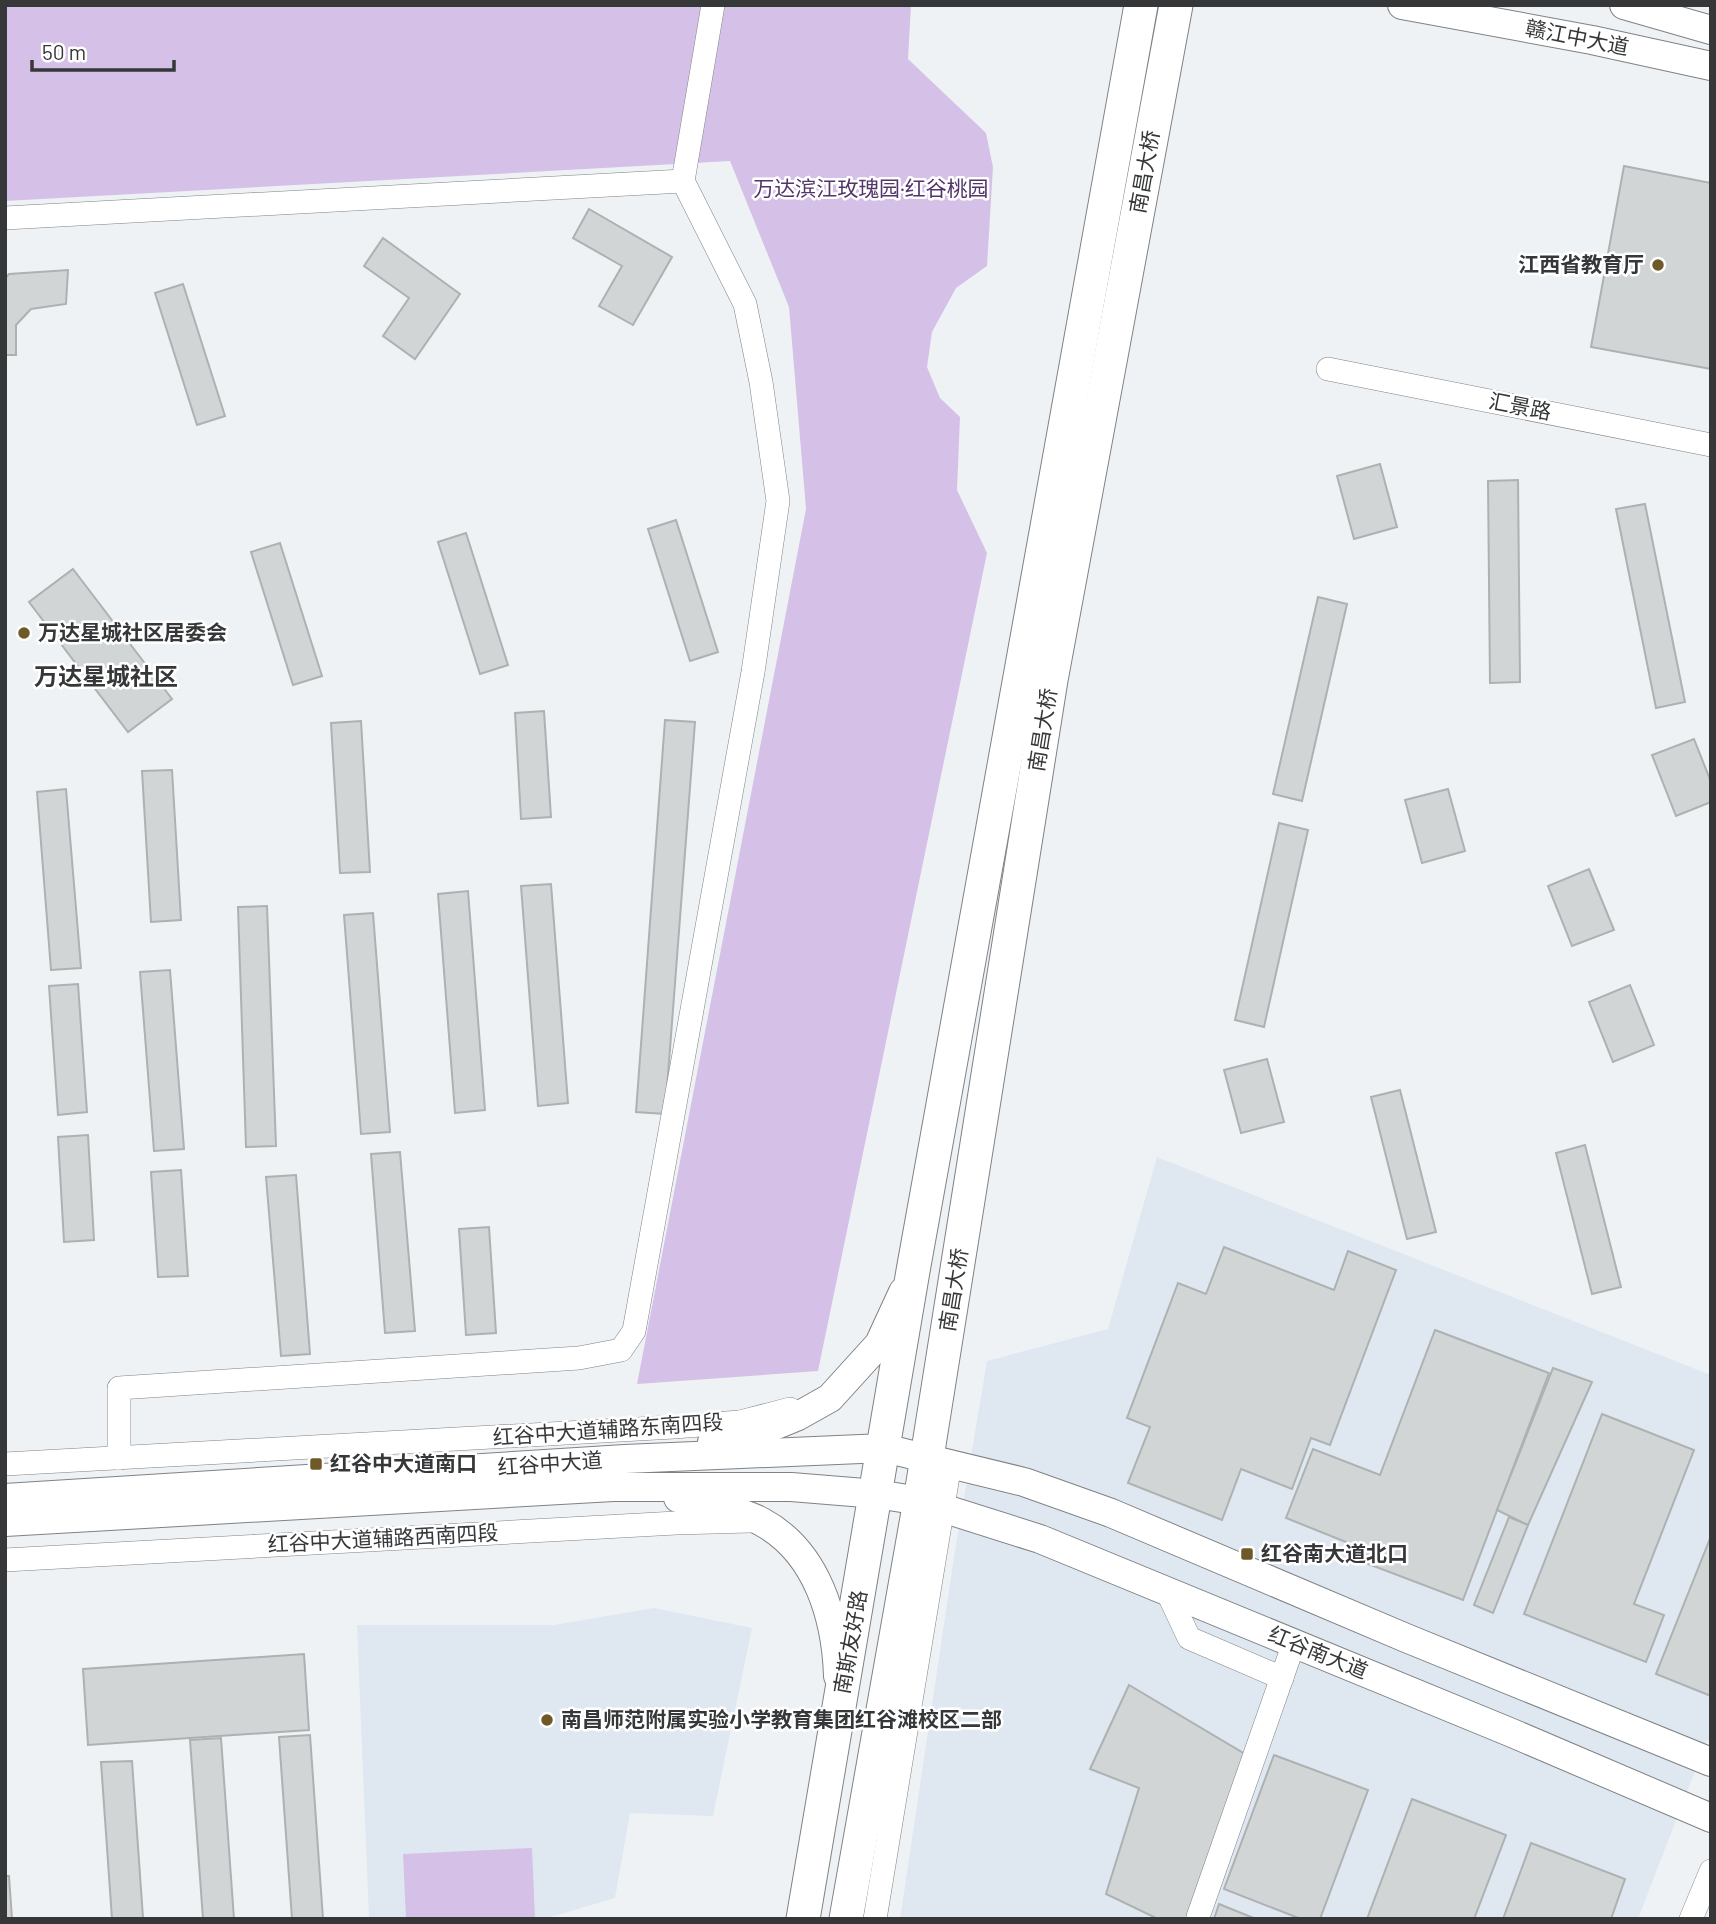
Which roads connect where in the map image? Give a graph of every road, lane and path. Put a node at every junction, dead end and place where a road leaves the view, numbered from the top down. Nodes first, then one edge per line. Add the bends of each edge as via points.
1 (713, 5) edge
2 (1141, 5) edge
3 (1176, 5) edge
4 (1402, 5) edge
5 (1624, 5) edge
6 (1711, 30) edge
7 (1711, 66) edge
8 (683, 181) junction
9 (5, 218) edge
10 (1328, 369) dead end
11 (1711, 446) edge
12 (1037, 677) junction
13 (913, 1271) junction
14 (830, 1398) junction
15 (884, 1448) junction
16 (119, 1458) junction
17 (625, 1459) junction
18 (939, 1461) junction
19 (5, 1464) edge
20 (613, 1487) junction
21 (877, 1494) junction
22 (5, 1498) edge
23 (932, 1504) junction
24 (761, 1521) junction
25 (5, 1522) edge
26 (5, 1560) edge
27 (1167, 1591) junction
28 (1294, 1643) junction
29 (1282, 1678) junction
30 (838, 1717) junction
31 (1711, 1762) edge
32 (1711, 1818) edge
33 (1711, 1871) edge
34 (1700, 1909) edge
35 (1198, 1917) edge
36 (803, 1919) edge
37 (846, 1919) edge
38 (875, 1919) edge

1 - 8 street
2 - 12 highway, 南昌大桥
3 - 12 highway, 南昌大桥
4 - 7 main road, 赣江中大道
5 - 6 main road, 赣江中大道
8 - 9 street
8 - 16 street via 745,304 778,501 753,672 634,1331 621,1350 579,1358 119,1388
10 - 11 street, 汇景路
12 - 13 highway, 南昌大桥
12 - 18 highway, 南昌大桥
13 - 14 main road via 879,1344
13 - 15 highway, 南昌大桥
14 - 16 street, 红谷中大道辅路东南四段 via 740,1422
14 - 17 main road via 759,1432
15 - 17 main road, 红谷中大道
15 - 18 main road, 红谷中大道
15 - 21 highway, 南斯友好路
16 - 19 street, 红谷中大道辅路东南四段
17 - 22 main road, 红谷中大道
18 - 23 highway, 南斯友好路
18 - 31 main road via 1024,1482 1111,1513
20 - 21 main road, 红谷中大道 via 791,1487
20 - 24 main road via 705,1503
20 - 25 main road, 红谷中大道
21 - 23 main road, 红谷中大道
21 - 30 highway, 南斯友好路
23 - 27 main road, 红谷南大道 via 1040,1539
23 - 37 highway, 南斯友好路
23 - 38 street
24 - 26 street, 红谷中大道辅路西南四段
24 - 30 main road via 792,1545 812,1570 827,1606 837,1652
27 - 28 main road, 红谷南大道
27 - 29 street via 1189,1638
28 - 29 street
28 - 32 main road, 红谷南大道
29 - 35 street
30 - 36 highway, 南斯友好路
33 - 34 street

